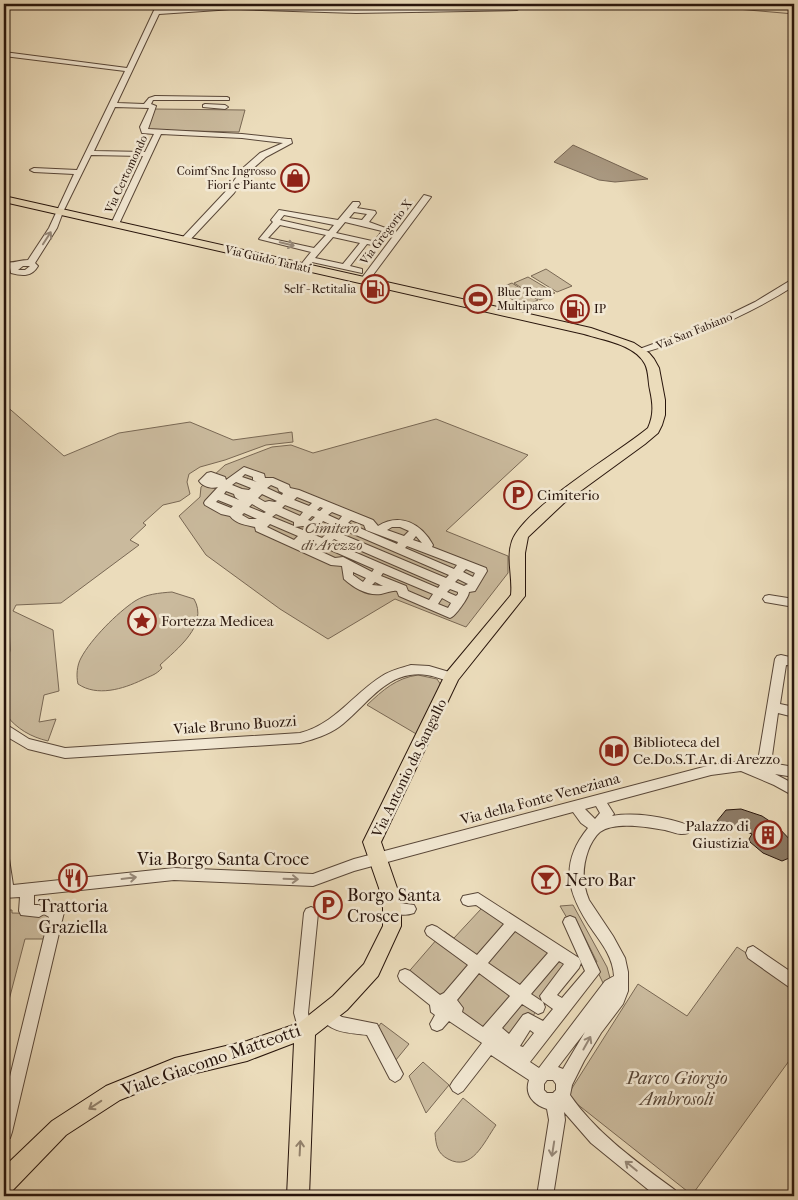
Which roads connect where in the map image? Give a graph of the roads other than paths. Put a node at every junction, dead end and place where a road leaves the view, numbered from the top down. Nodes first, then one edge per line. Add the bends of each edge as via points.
1 (160, 4) edge
2 (524, 4) edge
3 (234, 5) edge
4 (156, 12) junction
5 (4, 54) edge
6 (130, 70) junction
7 (226, 103) dead end
8 (114, 104) junction
9 (150, 106) junction
10 (158, 133) junction
11 (89, 153) junction
12 (147, 154) junction
13 (34, 170) dead end
14 (80, 172) junction
15 (427, 197) dead end
16 (4, 199) edge
17 (59, 212) junction
18 (341, 221) junction
19 (278, 222) junction
20 (364, 223) junction
21 (115, 224) junction
22 (330, 234) junction
23 (185, 240) junction
24 (365, 242) junction
25 (316, 251) junction
26 (306, 263) junction
27 (4, 264) edge
28 (345, 267) junction
29 (361, 276) junction
30 (794, 282) edge
31 (394, 288) junction
32 (424, 294) junction
33 (471, 302) junction
34 (531, 319) junction
35 (639, 351) junction
36 (222, 484) junction
37 (259, 488) junction
38 (241, 493) junction
39 (251, 500) junction
40 (285, 500) junction
41 (319, 502) junction
42 (266, 506) junction
43 (241, 507) junction
44 (330, 507) junction
45 (277, 510) junction
46 (310, 511) junction
47 (349, 515) junction
48 (322, 516) junction
49 (267, 519) junction
50 (301, 520) junction
51 (341, 524) junction
52 (313, 526) junction
53 (416, 529) junction
54 (293, 530) junction
55 (376, 532) junction
56 (332, 534) junction
57 (305, 535) junction
58 (283, 539) junction
59 (381, 542) junction
60 (324, 543) junction
61 (296, 544) junction
62 (401, 545) junction
63 (367, 549) junction
64 (314, 553) junction
65 (428, 553) junction
66 (389, 558) junction
67 (353, 562) junction
68 (464, 564) junction
69 (381, 568) junction
70 (417, 571) junction
71 (456, 574) junction
72 (373, 577) junction
73 (475, 582) junction
74 (448, 584) junction
75 (402, 585) junction
76 (364, 587) junction
77 (463, 590) junction
78 (440, 593) junction
79 (769, 599) dead end
80 (458, 601) junction
81 (794, 603) edge
82 (431, 605) junction
83 (794, 662) edge
84 (452, 677) junction
85 (772, 707) junction
86 (794, 712) edge
87 (4, 728) edge
88 (735, 766) junction
89 (764, 766) junction
90 (794, 773) edge
91 (794, 791) edge
92 (599, 800) junction
93 (576, 806) junction
94 (599, 826) junction
95 (683, 829) dead end
96 (376, 860) junction
97 (4, 863) edge
98 (28, 890) junction
99 (5, 893) edge
100 (468, 900) dead end
101 (311, 913) dead end
102 (570, 922) dead end
103 (513, 923) junction
104 (432, 931) dead end
105 (558, 952) junction
106 (752, 953) dead end
107 (478, 964) junction
108 (403, 978) dead end
109 (621, 980) junction
110 (794, 982) edge
111 (521, 995) junction
112 (558, 1004) junction
113 (538, 1007) dead end
114 (443, 1013) junction
115 (326, 1014) junction
116 (530, 1021) junction
117 (491, 1029) junction
118 (305, 1030) junction
119 (544, 1031) junction
120 (488, 1047) junction
121 (395, 1074) dead end
122 (541, 1075) junction
123 (458, 1086) dead end
124 (560, 1095) junction
125 (4, 1132) edge
126 (4, 1183) edge
127 (298, 1196) edge
128 (545, 1196) edge
129 (669, 1196) edge

1 - 4 street
2 - 3 street via 517,8 428,11 282,10
3 - 4 street
4 - 6 street
5 - 6 street
6 - 8 street
7 - 9 street
8 - 9 street
8 - 11 street
9 - 10 street via 144,131
10 - 12 street, Via Certomondo
10 - 23 street via 288,141 262,155 246,170
11 - 12 street
11 - 14 street
12 - 21 street, Via Certomondo
13 - 14 street
14 - 17 street
15 - 29 street, Via Gregorio X
16 - 17 main road, Via Guido Tarlati
17 - 21 main road, Via Guido Tarlati
27 -> 17 street via 14,267 16,272 34,268 31,263
18 - 19 street via 282,212 275,220
18 - 20 street
18 - 20 street via 354,206 372,213
18 - 22 street
19 - 22 street
19 -> 25 street via 263,238
20 - 24 street via 387,230 379,241
21 - 23 main road, Via Guido Tarlati
22 - 24 street
22 - 25 street
23 - 26 main road, Via Guido Tarlati
24 - 28 street
25 - 26 street
26 - 28 street
26 - 29 main road, Via Guido Tarlati
28 - 29 street
29 - 31 main road, Via Guido Tarlati
30 - 35 street, Via San Fabiano via 762,302 723,320
31 - 32 main road, Via Guido Tarlati
31 - 33 main road
32 - 33 main road
32 - 34 main road, Via Guido Tarlati
33 - 34 main road
34 - 35 main road, Via San Fabiano via 587,331 620,341
35 - 84 main road, Via Antonio da Sangallo via 650,362 658,397 659,420 646,437 565,494 533,522 520,539 518,596
36 - 37 street via 244,470 260,476 257,478 264,481
36 - 38 street
36 - 43 street via 209,503 232,513
37 - 38 street via 250,494
37 - 39 street
37 - 40 street via 269,480 285,487 283,489 290,492
38 - 43 street via 239,495 246,498
39 - 42 street
39 - 43 street
40 - 41 street via 295,492
40 - 42 street via 277,507
40 - 45 street
40 - 46 street
41 - 44 street
41 - 46 street
42 - 49 street via 273,511
43 - 49 street
44 - 47 street
44 - 48 street
45 - 49 street
45 - 50 street
46 - 48 street
46 - 50 street
47 - 51 street
47 - 55 street via 369,523
48 - 51 street
48 - 52 street
49 - 54 street
49 - 58 street via 260,528
50 - 52 street
50 - 54 street
51 - 55 street
51 - 56 street
52 - 56 street
52 - 57 street
53 - 55 street via 396,524
53 - 62 street
53 - 65 street via 428,544
54 - 57 street
54 - 58 street
55 - 59 street
55 - 62 street
55 - 63 street
56 - 60 street
56 - 63 street
57 - 60 street
57 - 61 street
58 - 61 street
59 - 62 street
59 - 63 street
60 - 64 street
60 - 67 street
61 - 64 street
62 - 65 street
62 - 66 street
63 - 66 street
63 - 67 street
64 - 67 street via 335,562
65 - 68 street
65 - 70 street
65 - 71 street
66 - 69 street
66 - 70 street
67 - 69 street
67 - 72 street
67 - 76 street via 348,576
68 - 71 street
68 - 73 street via 482,571
69 - 72 street
69 - 75 street
70 - 74 street
70 - 75 street
71 - 73 street
71 - 74 street
72 - 75 street
72 - 76 street
73 - 77 street via 471,588
74 - 77 street
74 - 78 street
75 - 76 street via 381,590
75 - 78 street
75 - 82 street via 402,593
77 - 80 street via 464,595
78 - 80 street
78 - 82 street
79 - 81 street
80 - 82 street via 450,614
83 - 85 street via 781,659
84 - 87 street, Viale Bruno Buozzi via 426,670 390,676 336,722 320,732 300,738 65,753 30,745
84 - 96 main road, Via Antonio da Sangallo via 372,842
85 - 86 street
85 - 89 street
88 - 89 street, Via della Fonte Veneziana
88 - 91 street via 779,781
88 - 92 street, Via della Fonte Veneziana
89 - 90 street, Via della Fonte Veneziana
92 - 93 street, Via della Fonte Veneziana
92 - 94 street via 607,814
93 - 94 street via 585,820
93 - 96 street, Via della Fonte Veneziana
94 - 95 street via 614,821 638,820
94 - 109 street via 580,852 577,893 617,954 622,969
98 -> 96 street, Via Borgo Santa Croce via 174,874 313,880
96 - 115 main road, Viale Giacomo Matteotti via 400,908 371,970
97 - 99 street
98 - 99 street, Via Borgo Santa Croce
98 - 125 street via 37,911
100 - 103 street via 478,899
101 - 118 street via 301,1013
102 - 112 street via 593,972 591,974 580,967
103 - 105 street
103 - 107 street
104 - 107 street
105 - 111 street
105 - 112 street via 574,963 547,996
106 - 110 street
107 - 111 street
107 - 114 street
108 - 114 street
109 - 122 street via 610,986
124 -> 109 street via 594,1031 621,994
111 - 113 street
111 - 117 street
112 - 119 street
114 - 117 street via 456,1008 452,1014 484,1037
114 - 120 street
115 - 118 main road, Viale Giacomo Matteotti
115 - 121 street via 339,1024 372,1030
116 - 117 street via 511,1044
116 - 119 street
116 - 119 street via 510,1047 524,1058
118 -> 126 main road, Viale Giacomo Matteotti via 247,1051 176,1068 114,1093 60,1128
127 -> 118 main road
120 - 122 street
120 - 123 street
122 - 124 street via 549,1073 559,1077
122 - 124 street via 535,1084 536,1092 544,1100
124 -> 128 street
129 -> 124 street via 612,1150 571,1112

